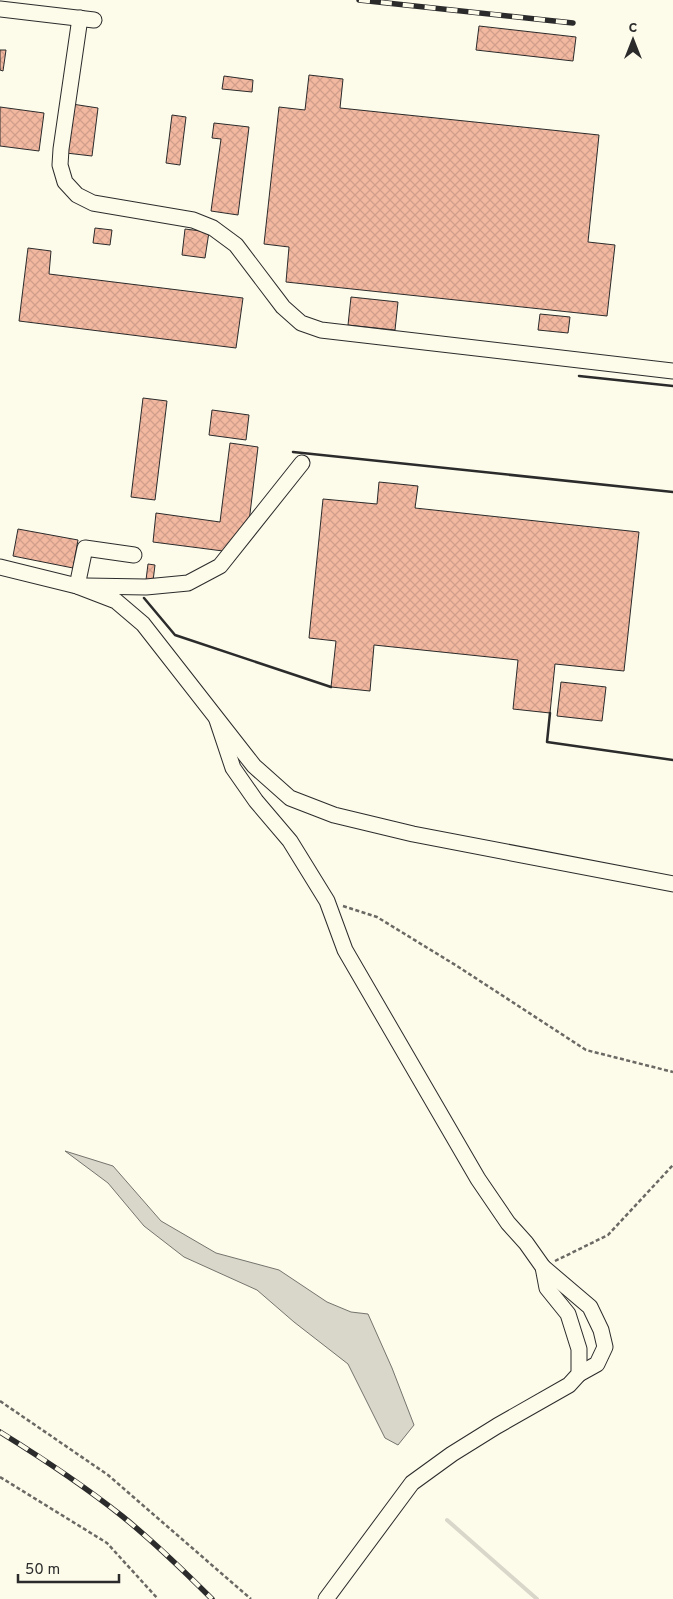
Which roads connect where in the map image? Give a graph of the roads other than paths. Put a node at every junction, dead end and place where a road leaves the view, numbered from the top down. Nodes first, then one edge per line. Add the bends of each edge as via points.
1 (0, 9) edge
2 (673, 371) edge
3 (302, 463) dead end
4 (134, 555) dead end
5 (0, 567) edge
6 (77, 586) junction
7 (217, 720) junction
8 (673, 884) edge
9 (543, 1267) junction
10 (579, 1374) junction
11 (326, 1599) edge

1 - 2 street via 87,19 60,166 65,182 77,196 93,203 193,220 213,228 236,246 283,307 301,322 321,330
3 - 6 street via 220,566 188,583 146,587
4 - 6 street via 85,548
5 - 6 street
6 - 7 street via 116,601 143,624
7 - 8 street via 254,766 290,798 334,815 413,834
7 - 9 street via 233,768 256,802 290,841 327,901 345,950 478,1179
9 - 10 street via 546,1288 568,1314 579,1349
9 - 10 street via 590,1307 601,1330 605,1347 597,1364
10 - 11 street via 569,1385 474,1440 412,1483

